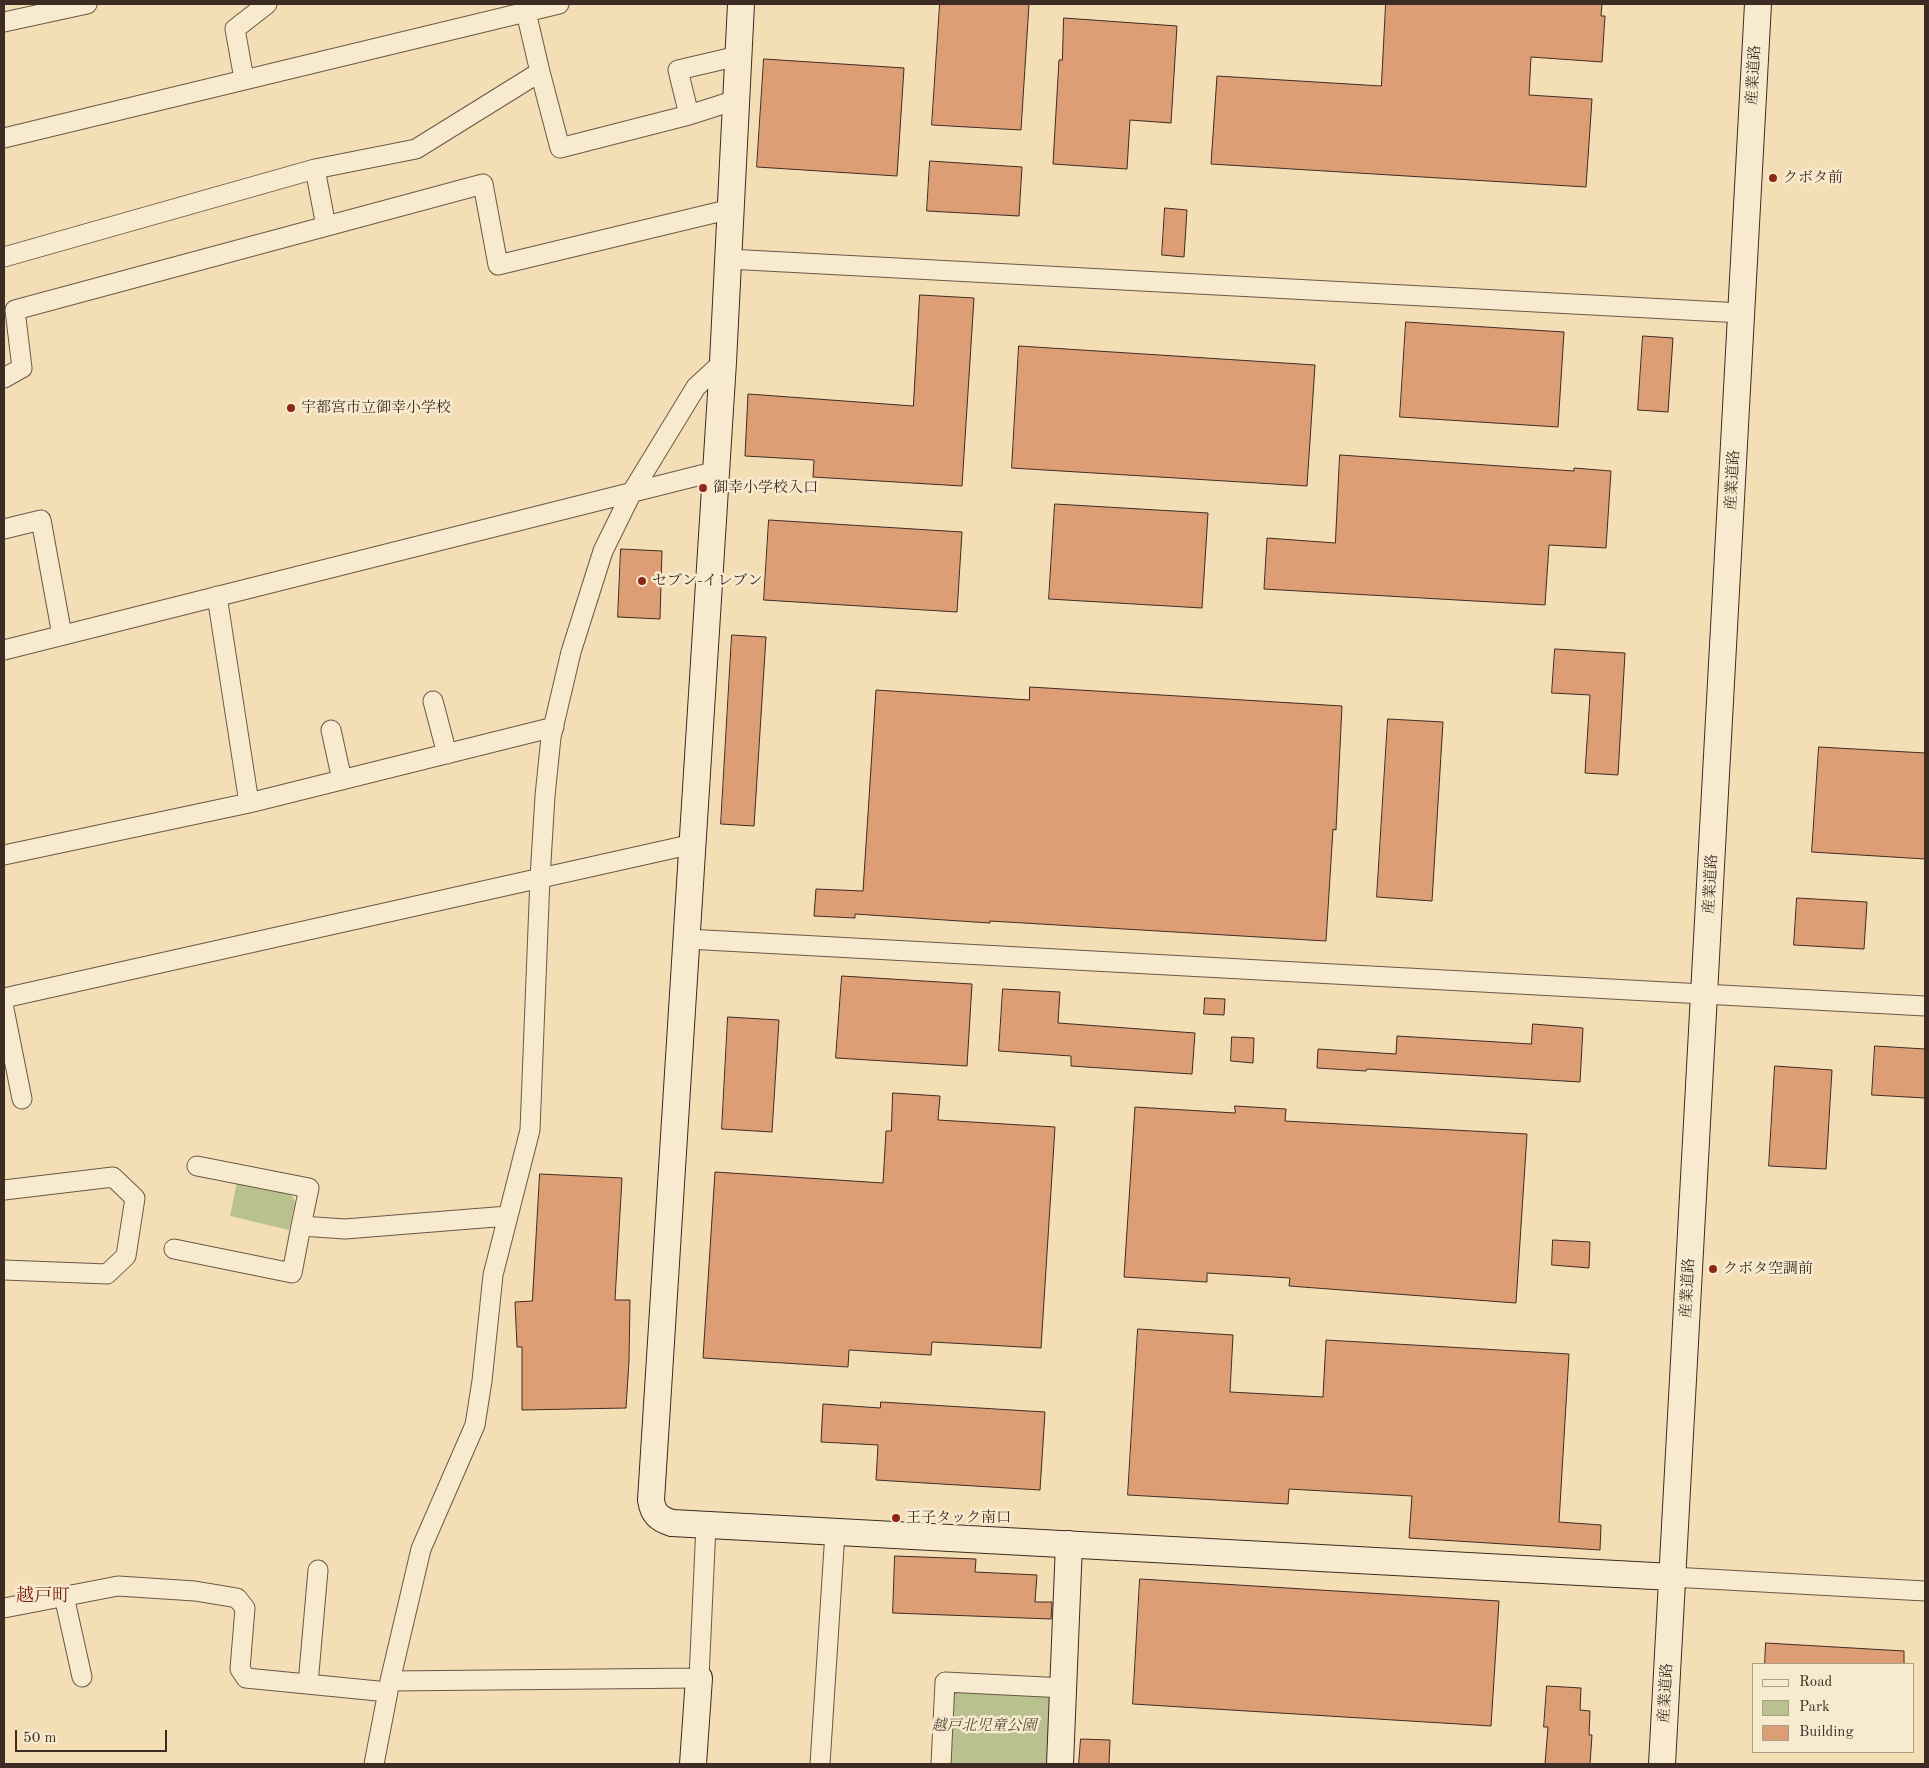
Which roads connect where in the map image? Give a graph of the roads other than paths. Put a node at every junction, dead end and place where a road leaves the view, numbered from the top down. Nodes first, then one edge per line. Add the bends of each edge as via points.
1 (87, 4) edge
2 (267, 4) edge
3 (559, 4) edge
4 (741, 4) edge
5 (1758, 4) edge
6 (526, 12) junction
7 (4, 22) edge
8 (738, 56) junction
9 (540, 72) junction
10 (244, 80) junction
11 (736, 100) junction
12 (689, 115) junction
13 (4, 138) edge
14 (315, 169) junction
15 (731, 209) junction
16 (326, 226) junction
17 (4, 257) edge
18 (728, 259) junction
19 (1742, 313) junction
20 (723, 362) junction
21 (4, 378) edge
22 (716, 471) junction
23 (632, 492) junction
24 (4, 529) edge
25 (217, 596) junction
26 (62, 635) junction
27 (4, 650) edge
28 (433, 701) dead end
29 (554, 727) junction
30 (332, 730) dead end
31 (447, 754) junction
32 (342, 780) junction
33 (249, 803) junction
34 (693, 844) junction
35 (4, 855) edge
36 (540, 878) junction
37 (687, 939) junction
38 (1705, 994) junction
39 (4, 998) edge
40 (1925, 1006) edge
41 (4, 1009) edge
42 (22, 1099) dead end
43 (197, 1166) dead end
44 (4, 1190) edge
45 (508, 1216) junction
46 (301, 1226) junction
47 (174, 1249) dead end
48 (4, 1270) edge
49 (706, 1525) junction
50 (835, 1532) junction
51 (1069, 1544) junction
52 (318, 1570) dead end
53 (1672, 1577) junction
54 (1925, 1591) edge
55 (64, 1596) junction
56 (4, 1608) edge
57 (82, 1677) dead end
58 (699, 1678) junction
59 (308, 1684) junction
60 (389, 1686) junction
61 (1064, 1688) junction
62 (374, 1764) edge
63 (693, 1764) edge
64 (820, 1764) edge
65 (941, 1764) edge
66 (1060, 1764) edge
67 (1662, 1764) edge

1 - 7 street
2 - 10 street via 235,29
3 - 6 street
4 - 8 street
5 - 19 street, 産業道路
6 - 9 street
6 - 10 street
8 - 11 street
8 - 12 street via 678,70
9 - 12 street via 560,148
9 - 14 street via 416,149
10 - 13 street
11 - 12 street
11 - 15 street
14 - 16 street
14 - 17 street
15 - 16 street via 498,265 483,184
15 - 18 street
16 - 21 street via 15,310 22,368
18 - 19 street
18 - 20 street
19 - 38 street, 産業道路
20 - 22 street
20 - 23 street via 696,387
22 - 23 street
22 - 34 street
23 - 25 street
23 - 29 street via 603,551 571,652
24 - 26 street via 41,520
25 - 26 street
25 - 33 street
26 - 27 street
28 - 31 street
29 - 31 street
29 - 36 street via 545,796
30 - 32 street
31 - 32 street
32 - 33 street
33 - 35 street
34 - 36 street
34 - 37 street
36 - 39 street
36 - 45 street via 530,1130
37 - 38 street
37 - 49 street via 651,1500 653,1510 664,1521
38 - 40 street
38 - 53 street, 産業道路
41 - 42 street
43 - 46 street via 309,1188
44 - 48 street via 113,1177 135,1198 126,1256 107,1274
45 - 46 street via 344,1229
45 - 60 street via 493,1275 475,1425 421,1549
46 - 47 street via 292,1273
49 - 50 street
49 - 58 street
50 - 51 street
50 - 64 street
51 - 53 street
51 - 61 street
52 - 59 street
53 - 54 street
53 - 67 street, 産業道路
55 - 56 street
55 - 57 street
55 - 59 street via 118,1586 195,1591 237,1598 245,1608 240,1669 246,1678
58 - 60 street
58 - 63 street
59 - 60 street
60 - 62 street
61 - 65 street via 946,1682
61 - 66 street

